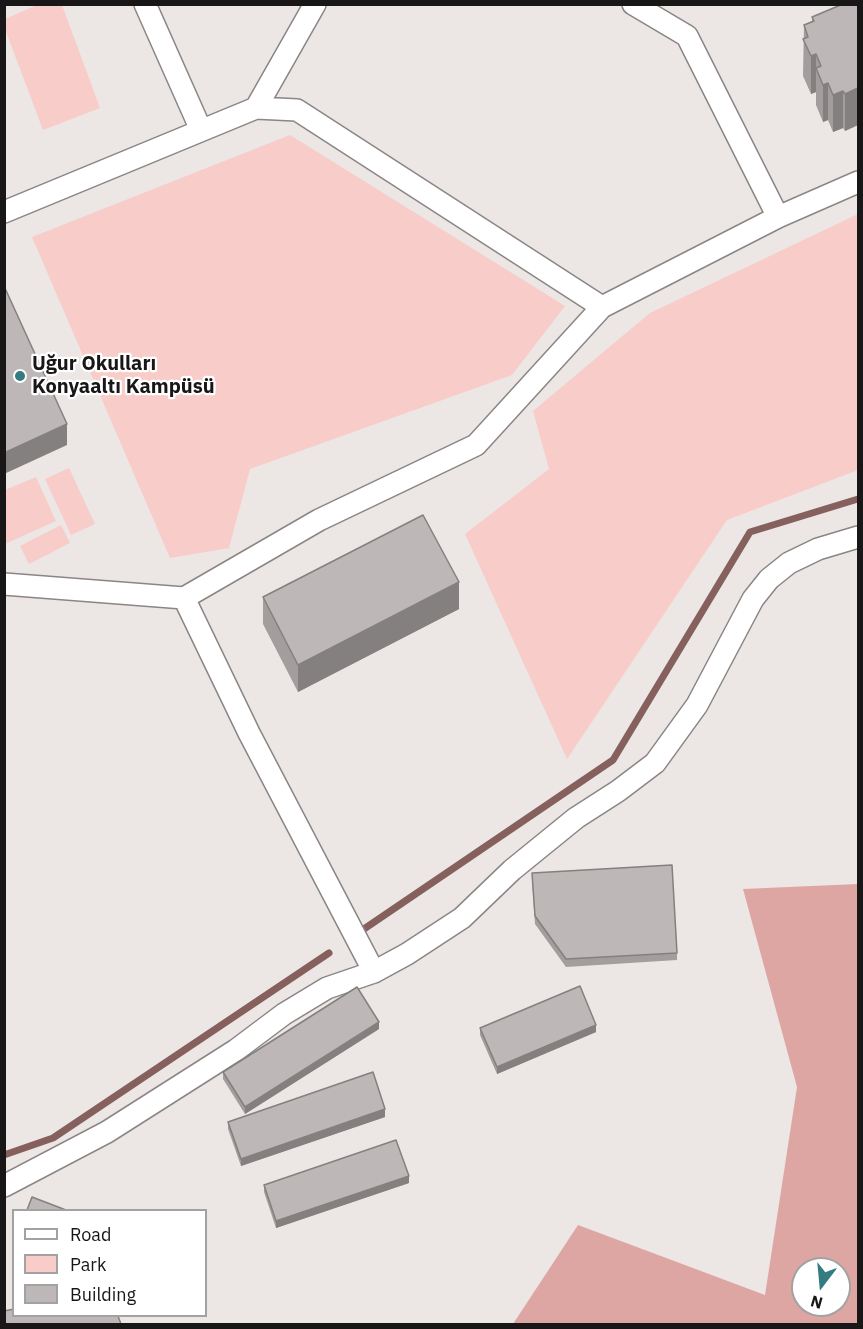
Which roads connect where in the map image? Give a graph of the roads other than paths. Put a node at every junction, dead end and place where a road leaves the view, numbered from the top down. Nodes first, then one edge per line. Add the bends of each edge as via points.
1 (145, 4) edge
2 (315, 4) edge
3 (633, 4) edge
4 (256, 108) junction
5 (201, 130) junction
6 (858, 182) edge
7 (4, 212) edge
8 (778, 217) junction
9 (602, 307) junction
10 (856, 540) edge
11 (4, 584) edge
12 (184, 598) junction
13 (374, 972) junction
14 (4, 1186) edge

1 - 5 street
2 - 4 street
3 - 8 street via 687,36
4 - 5 street
4 - 9 street via 297,110
5 - 7 street
6 - 8 street
8 - 9 street
9 - 12 street via 476,445 320,520
10 - 13 street via 809,553 769,579 753,599 697,705 655,763 576,818 462,918
11 - 12 street
12 - 13 street via 249,733
13 - 14 street via 327,988 107,1132

